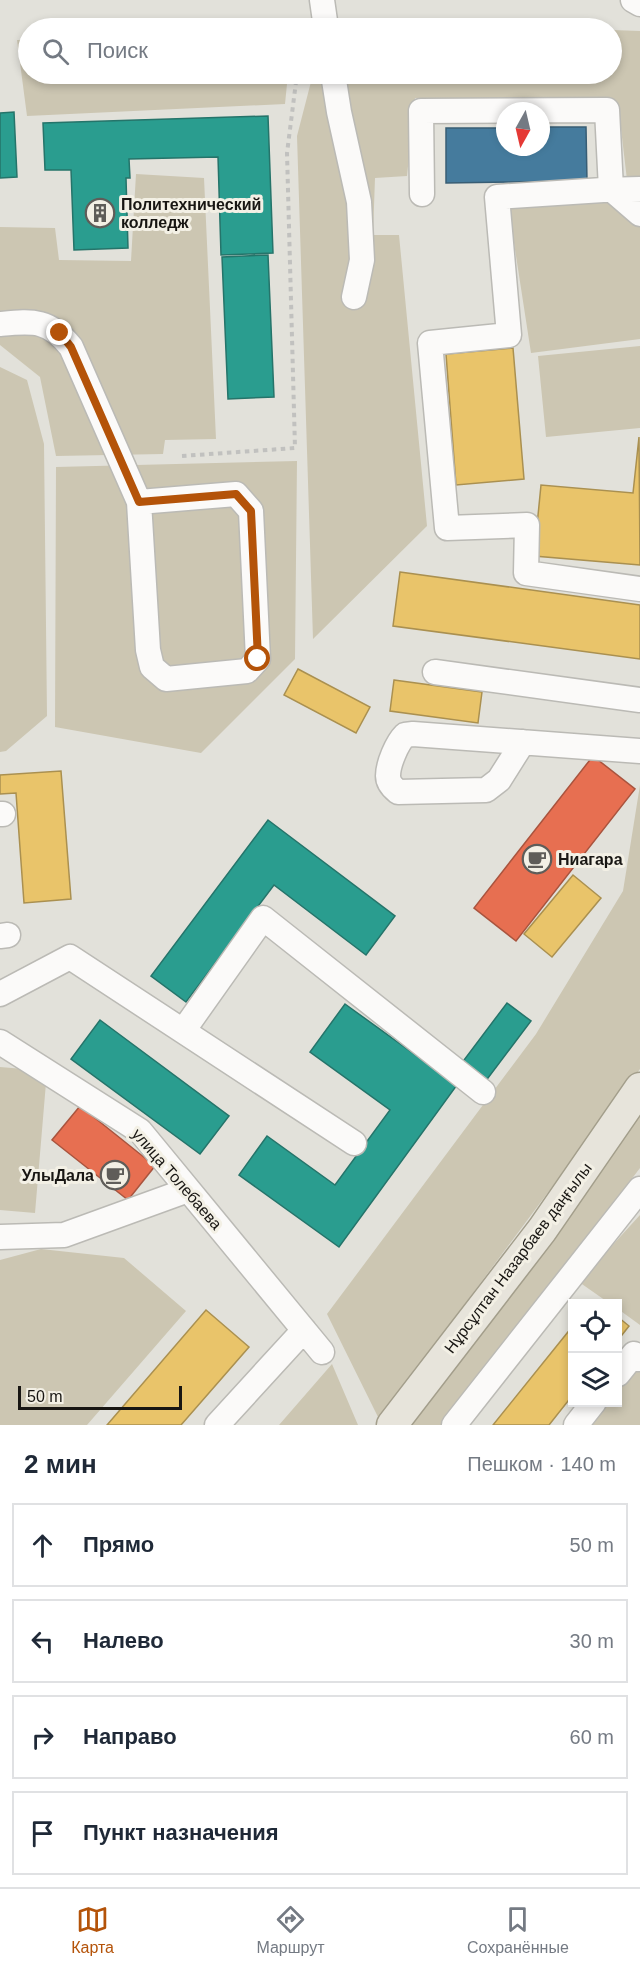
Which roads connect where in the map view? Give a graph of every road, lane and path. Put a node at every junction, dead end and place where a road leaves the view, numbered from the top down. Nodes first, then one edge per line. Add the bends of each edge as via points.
1 (322, 0) edge
2 (633, 0) edge
3 (640, 4) edge
4 (325, 18) edge
5 (296, 84) edge
6 (335, 84) edge
7 (611, 189) junction
8 (640, 189) edge
9 (422, 194) dead end
10 (640, 214) edge
11 (354, 297) dead end
12 (0, 324) edge
13 (182, 456) dead end
14 (139, 502) junction
15 (640, 589) edge
16 (435, 672) dead end
17 (640, 700) edge
18 (523, 742) junction
19 (640, 751) edge
20 (0, 994) edge
21 (183, 1031) junction
22 (0, 1042) edge
23 (640, 1088) edge
24 (483, 1092) dead end
25 (354, 1143) dead end
26 (640, 1189) edge
27 (188, 1190) junction
28 (0, 1237) edge
29 (304, 1330) junction
30 (322, 1352) dead end
31 (640, 1359) edge
32 (622, 1369) edge
33 (590, 1407) edge
34 (217, 1425) edge
35 (392, 1425) edge
36 (454, 1425) edge
37 (576, 1425) edge

1 - 4 street
2 - 3 street
5 - 13 path via 287,153 295,448
6 - 11 street via 359,202 362,260
7 - 8 street
7 - 9 street via 607,110 421,111
7 - 10 street
7 - 15 street via 497,197 509,335 430,344 447,528 527,525 526,573
12 - 14 street via 43,325 60,333 71,347
14 - 14 street via 152,667 166,680 247,671 258,659 251,511 236,494
16 - 17 street
18 - 18 street via 405,735 398,743 388,776 390,785 398,792 486,790 499,780
18 - 19 street
20 - 21 street via 70,957
21 - 24 street via 263,918
21 - 25 street
22 - 27 street, улица Толебаева via 140,1131
23 - 35 main road, Нұрсұлтан Назарбаев даңғылы via 542,1230
26 - 36 street
27 - 28 street via 64,1235
27 - 29 street, улица Толебаева
29 - 30 street, улица Толебаева
29 - 34 street
31 - 32 street via 634,1354
33 - 37 street

